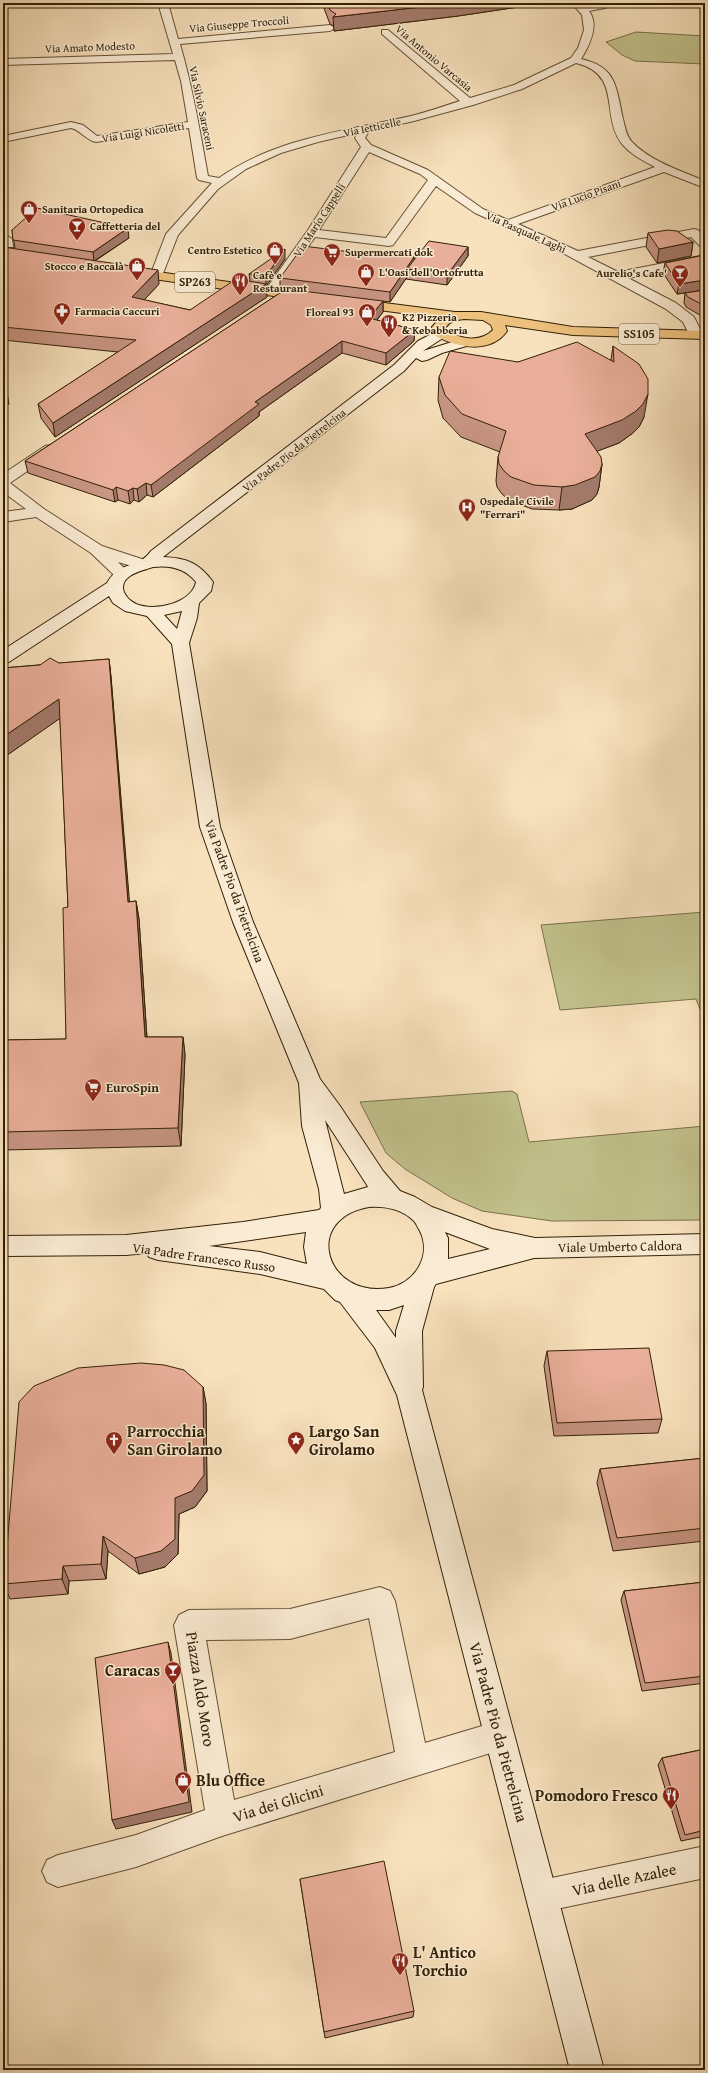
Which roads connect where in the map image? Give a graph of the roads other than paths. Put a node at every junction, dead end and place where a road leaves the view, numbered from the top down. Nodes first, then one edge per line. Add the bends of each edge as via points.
1 (163, 3) edge
2 (606, 3) edge
3 (581, 6) edge
4 (330, 28) edge
5 (384, 32) edge
6 (174, 42) junction
7 (178, 57) junction
8 (575, 60) junction
9 (3, 62) edge
10 (469, 102) junction
11 (195, 124) junction
12 (365, 128) junction
13 (3, 139) edge
14 (367, 147) junction
15 (664, 168) junction
16 (435, 179) junction
17 (222, 182) junction
18 (705, 185) edge
19 (508, 224) junction
20 (311, 233) junction
21 (3, 237) edge
22 (705, 244) edge
23 (6, 254) edge
24 (578, 255) junction
25 (24, 257) edge
26 (705, 260) edge
27 (117, 270) edge
28 (156, 276) junction
29 (618, 276) junction
30 (276, 293) junction
31 (682, 297) edge
32 (320, 298) edge
33 (342, 301) edge
34 (662, 301) junction
35 (263, 307) edge
36 (387, 307) junction
37 (455, 316) junction
38 (491, 319) junction
39 (440, 330) junction
40 (573, 331) junction
41 (700, 335) edge
42 (497, 336) junction
43 (465, 342) junction
44 (399, 368) junction
45 (62, 442) edge
46 (3, 481) edge
47 (3, 485) edge
48 (39, 512) junction
49 (3, 517) edge
50 (190, 549) junction
51 (97, 550) junction
52 (146, 563) junction
53 (118, 580) junction
54 (191, 603) junction
55 (127, 605) junction
56 (70, 612) junction
57 (152, 612) junction
58 (180, 643) junction
59 (3, 658) edge
60 (310, 1083) junction
61 (392, 1198) junction
62 (423, 1214) junction
63 (330, 1215) junction
64 (705, 1244) edge
65 (3, 1246) edge
66 (126, 1246) junction
67 (535, 1248) junction
68 (426, 1280) junction
69 (339, 1287) junction
70 (410, 1394) junction
71 (500, 1736) junction
72 (413, 1762) junction
73 (222, 1820) junction
74 (705, 1862) edge
75 (58, 1871) dead end
76 (542, 1896) junction
77 (586, 2070) edge

1 - 6 street, Via Silvio Saraceni
2 - 3 street via 602,6
3 - 8 street via 587,14 589,30 583,48
4 - 6 street, Via Giuseppe Troccoli
5 - 10 street, Via Antonio Varcasia
6 - 7 street, Via Silvio Saraceni
7 - 9 street, Via Amato Modesto
7 - 11 street, Via Silvio Saraceni
8 - 10 street, Via Ietticelle via 518,87
8 - 15 street via 597,67 607,80 620,128 627,143
10 - 12 street, Via Ietticelle via 414,118
11 - 13 street, Via Luigi Nicoletti via 96,139 90,137 81,126 68,124
11 - 17 street, Via Silvio Saraceni via 203,178
12 - 14 street via 360,138
12 - 17 street, Via Ietticelle via 315,139 277,151 242,167
14 - 16 street, Via Pasquale Laghi
14 - 20 street, Via Mario Cappelli
15 - 18 street
15 - 19 street, Via Lucio Pisani
16 - 19 street, Via Pasquale Laghi via 479,211
16 - 20 street via 389,242
17 - 28 street, Via Ietticelle via 214,187 172,234
19 - 24 street, Via Pasquale Laghi
20 - 30 street, Via Mario Cappelli
21 - 23 street via 6,239
22 - 24 street via 694,233
23 - 25 main road
24 - 29 street, Via Pasquale Laghi
26 - 29 street
27 - 28 main road, SP263
28 - 30 main road, SP263
29 - 34 street, Via Pasquale Laghi
30 - 32 main road, SP263
30 - 35 street
31 - 34 street
33 - 36 main road
34 - 41 street, Via Pasquale Laghi via 685,316
36 - 37 main road
36 - 39 main road
37 - 38 main road via 474,315
37 - 39 main road via 441,322
38 - 40 main road, SS105
38 - 42 main road via 500,327
39 - 43 main road via 447,337
39 - 44 street, Via Padre Pio da Pietrelcina
40 - 41 main road, SS105
40 - 42 main road, SS105
42 - 43 main road via 483,341
43 - 44 street, Via Padre Pio da Pietrelcina via 437,350
44 - 50 street, Via Padre Pio da Pietrelcina
45 - 46 street
47 - 48 street
48 - 49 street
48 - 51 street
50 - 52 street, Via Padre Pio da Pietrelcina via 157,554
50 - 52 street via 172,562
50 - 54 street via 204,588
51 - 52 street
51 - 53 street
52 - 53 street
53 - 55 street via 115,593 119,600
53 - 56 street
54 - 57 street via 166,611
54 - 58 street via 189,618
55 - 56 street
55 - 57 street
56 - 59 street
57 - 58 street
58 - 60 street, Via Padre Pio da Pietrelcina via 210,827 243,922
60 - 61 street, Via Padre Pio da Pietrelcina via 375,1178
60 - 63 street, Via Padre Pio da Pietrelcina via 314,1126 331,1189
61 - 62 street via 414,1207
61 - 63 street via 367,1197 343,1204
62 - 67 street, Viale Umberto Caldora via 491,1239
62 - 68 street via 436,1233 438,1244 438,1255
63 - 66 street, Via Padre Francesco Russo via 243,1232
63 - 69 street via 319,1229 315,1250 317,1261
64 - 67 street, Viale Umberto Caldora
65 - 66 street, Via Padre Francesco Russo
66 - 69 street, Via Padre Francesco Russo via 260,1263
67 - 68 street, Viale Umberto Caldora via 468,1264
68 - 69 street via 401,1296 388,1300 375,1300
68 - 70 street, Via Padre Pio da Pietrelcina via 409,1331
69 - 70 street, Via Padre Pio da Pietrelcina via 384,1340
70 - 71 street, Via Padre Pio da Pietrelcina
71 - 72 street, Via dei Glicini
71 - 76 street, Via Padre Pio da Pietrelcina
72 - 73 street, Via dei Glicini
72 - 73 street, Piazza Aldo Moro via 380,1601 290,1624 189,1625
73 - 75 street, Via dei Glicini via 136,1851
74 - 76 street, Via delle Azalee
76 - 77 street, Via Padre Pio da Pietrelcina

